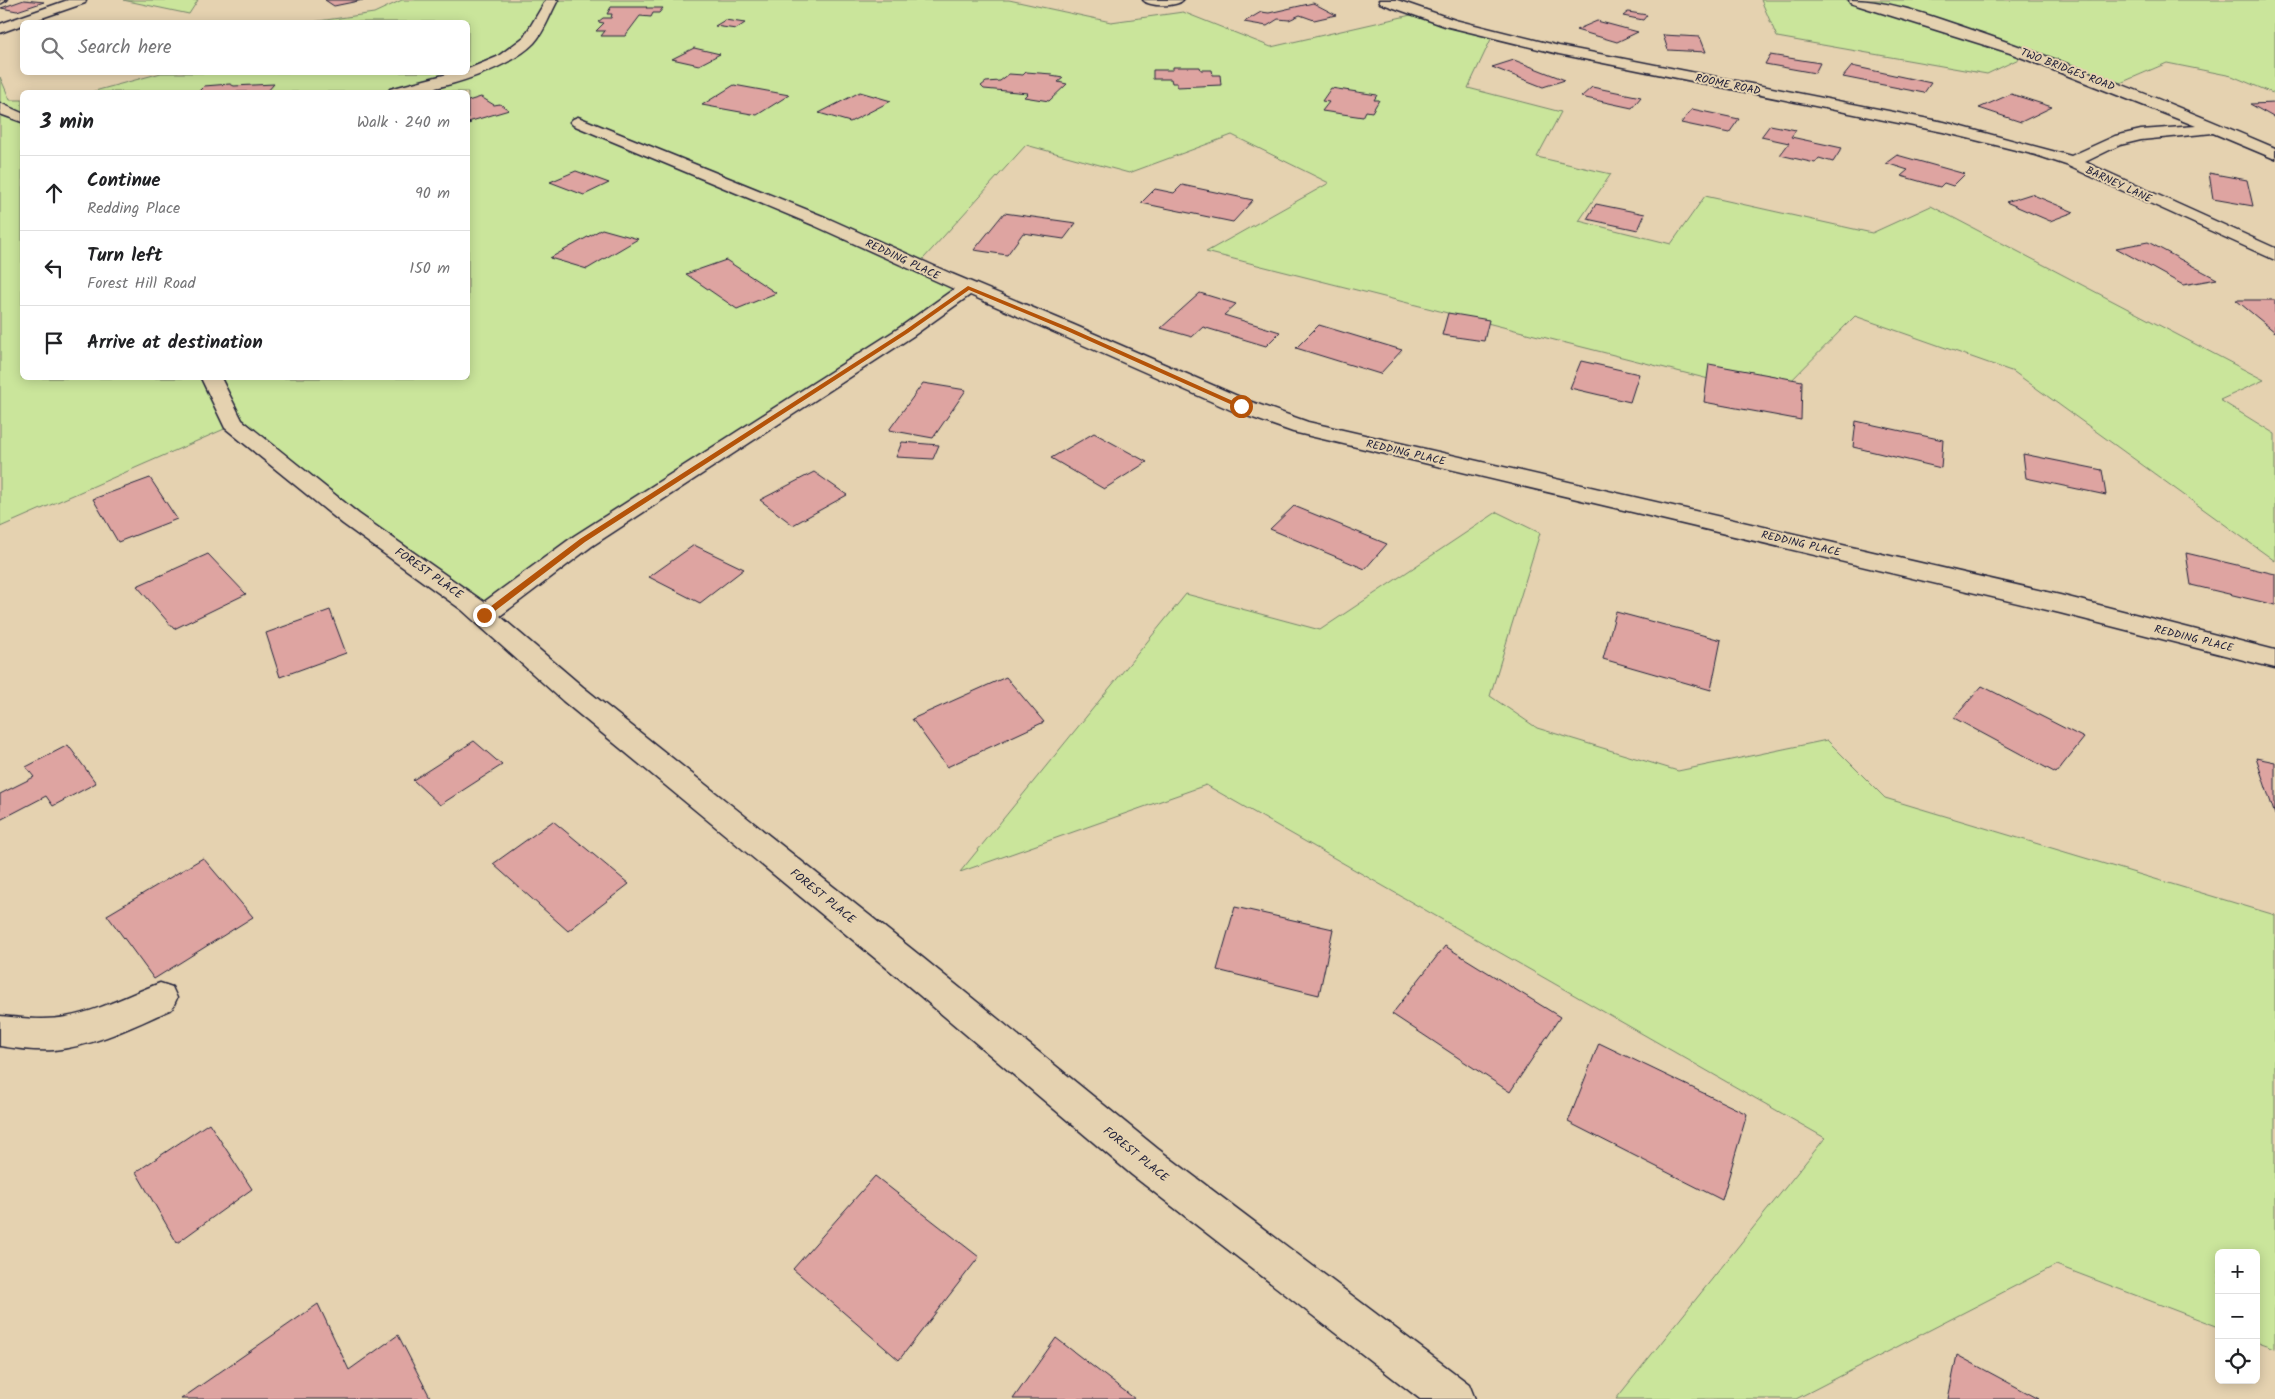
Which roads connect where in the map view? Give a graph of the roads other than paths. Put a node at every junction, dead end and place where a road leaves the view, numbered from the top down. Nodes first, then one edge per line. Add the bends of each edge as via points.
1 (80, 0) edge
2 (552, 0) edge
3 (1149, 0) edge
4 (1177, 0) edge
5 (1385, 0) edge
6 (1855, 0) edge
7 (25, 20) edge
8 (20, 22) edge
9 (0, 29) edge
10 (470, 72) edge
11 (460, 75) edge
12 (402, 90) edge
13 (0, 108) edge
14 (20, 117) edge
15 (578, 122) dead end
16 (2217, 128) junction
17 (2275, 154) edge
18 (2072, 162) junction
19 (2275, 255) edge
20 (968, 288) junction
21 (213, 380) edge
22 (484, 615) junction
23 (2275, 659) edge
24 (160, 998) dead end
25 (0, 1031) edge
26 (1454, 1399) edge

1 - 7 street
2 - 10 street via 528,41 494,63
3 - 4 street
5 - 18 street, ROOME ROAD via 1499,36 1944,127
6 - 16 street, TWO BRIDGES ROAD via 1998,42
8 - 9 street
11 - 12 street
13 - 14 street
15 - 20 street, REDDING PLACE via 819,221
16 - 17 street, TWO BRIDGES ROAD
16 - 18 street, BARNEY LANE via 2140,135 2115,142
18 - 19 street, BARNEY LANE
20 - 22 street via 906,332 583,541
20 - 23 street, REDDING PLACE via 1241,406 1301,427 2060,604
21 - 22 street, FOREST PLACE via 233,424 351,519
22 - 26 street, FOREST PLACE via 573,694 1145,1162
24 - 25 street via 72,1032 23,1034

